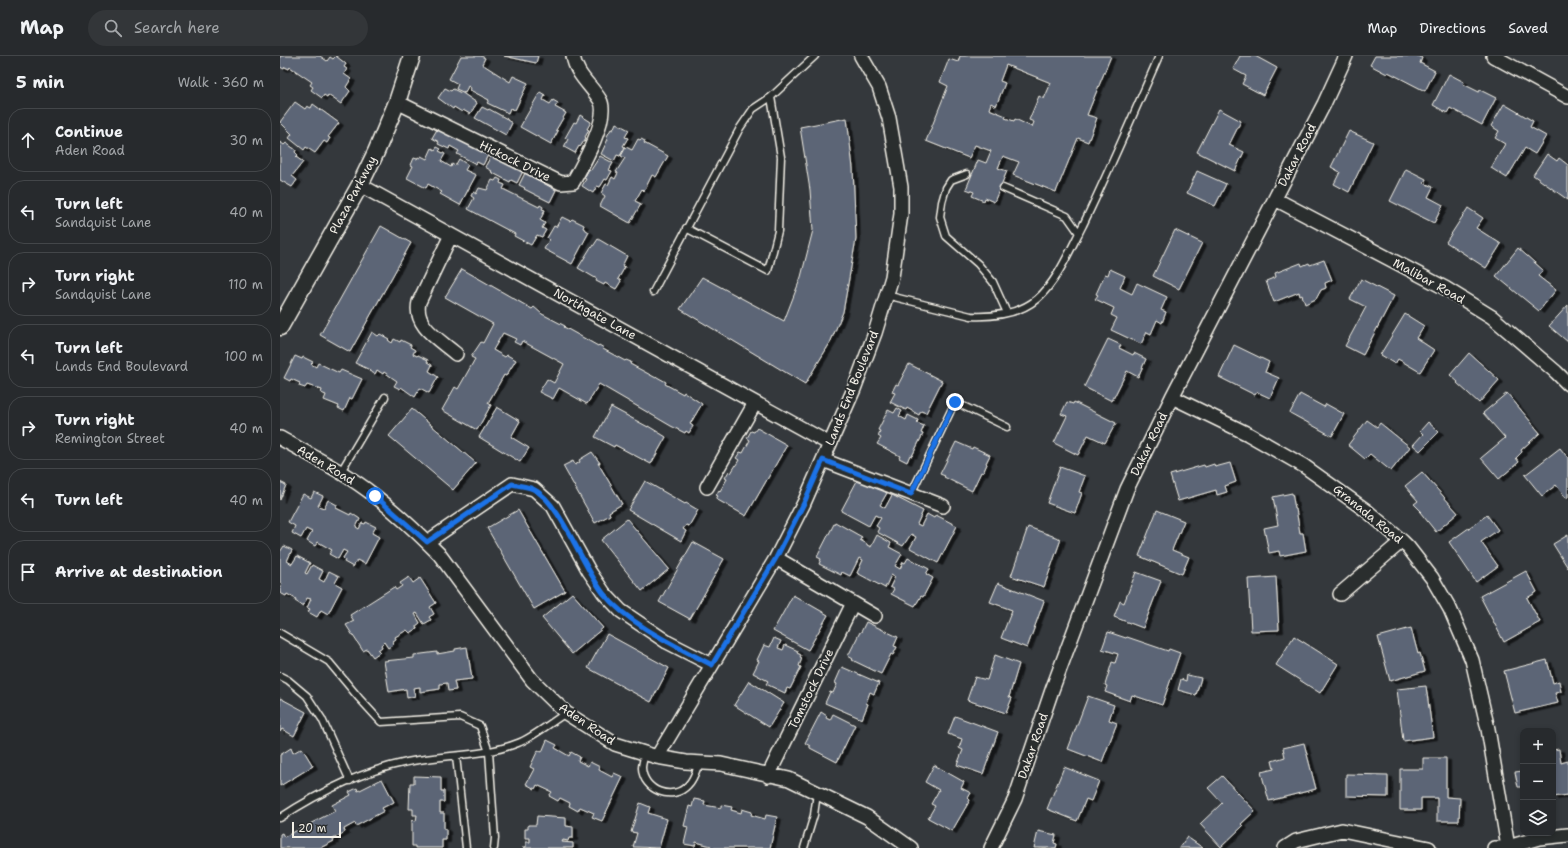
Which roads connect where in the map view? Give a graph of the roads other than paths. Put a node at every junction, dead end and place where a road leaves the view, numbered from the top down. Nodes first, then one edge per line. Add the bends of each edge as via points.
1 (412, 56) edge
2 (573, 56) edge
3 (815, 56) edge
4 (861, 56) edge
5 (1159, 56) edge
6 (1346, 56) edge
7 (1493, 56) edge
8 (771, 97) junction
9 (1568, 97) edge
10 (397, 102) junction
11 (967, 174) dead end
12 (360, 185) junction
13 (1003, 188) dead end
14 (1275, 199) junction
15 (686, 228) junction
16 (1078, 233) junction
17 (451, 235) junction
18 (653, 292) dead end
19 (886, 294) junction
20 (1007, 313) junction
21 (280, 326) edge
22 (456, 354) dead end
23 (1568, 384) edge
24 (385, 397) dead end
25 (1172, 397) junction
26 (756, 403) junction
27 (1007, 427) dead end
28 (280, 438) edge
29 (830, 444) junction
30 (823, 460) junction
31 (340, 473) junction
32 (707, 487) dead end
33 (911, 494) junction
34 (943, 506) dead end
35 (1402, 541) junction
36 (427, 542) junction
37 (776, 558) junction
38 (1340, 594) dead end
39 (853, 603) junction
40 (875, 616) dead end
41 (280, 633) edge
42 (712, 665) junction
43 (280, 676) edge
44 (566, 713) junction
45 (489, 752) junction
46 (651, 755) junction
47 (456, 756) junction
48 (699, 763) junction
49 (768, 776) junction
50 (350, 781) junction
51 (817, 793) junction
52 (280, 818) edge
53 (1568, 835) edge
54 (1508, 847) edge
55 (466, 848) edge
56 (494, 848) edge
57 (804, 848) edge
58 (911, 848) edge
59 (991, 848) edge
60 (1285, 848) edge
61 (1429, 848) edge
62 (1494, 848) edge

1 - 10 street, Plaza Parkway
2 - 10 street, Hickock Drive via 582,78 601,101 603,114 588,156 573,182 561,183
3 - 8 lane
4 - 19 street, Lands End Boulevard via 879,87 889,118 901,187 901,214 892,277
5 - 16 lane via 1113,163
6 - 14 street, Dakar Road
7 - 9 street
8 - 15 lane via 752,109
8 - 15 lane via 781,157 778,231 768,271
10 - 12 street, Plaza Parkway
11 - 20 lane via 951,180 944,195 940,217 946,236 978,264 993,282
12 - 17 street, Northgate Lane
12 - 21 street, Plaza Parkway
13 - 16 lane via 1067,216
14 - 23 street, Malibar Road via 1445,288 1492,317
14 - 25 street, Dakar Road
15 - 18 lane
16 - 20 lane via 1048,288 1022,309
17 - 22 street via 417,309 419,320
17 - 26 street, Northgate Lane
19 - 20 lane via 971,316 986,317
19 - 29 street, Lands End Boulevard via 854,389
24 - 31 lane
25 - 35 street, Granada Road via 1248,434 1304,466 1367,511
25 - 59 street, Dakar Road via 1127,490 1052,690 1015,799
26 - 29 street, Northgate Lane
26 - 32 street
27 - 33 lane via 955,402
28 - 31 street, Aden Road
29 - 30 street, Lands End Boulevard
30 - 33 street
30 - 37 street, Lands End Boulevard
31 - 36 street, Aden Road via 375,496
33 - 34 street
35 - 38 street
35 - 54 street, Granada Road via 1432,578 1450,609 1472,660 1488,730
36 - 42 street via 512,484 534,489 553,506 589,571 604,594 621,611 667,642
36 - 44 street, Aden Road via 439,554 532,680
37 - 39 street
37 - 42 street, Lands End Boulevard
39 - 40 street
39 - 49 street, Tomstock Drive
41 - 45 lane via 329,662 381,722 460,717 480,726
42 - 46 street, Lands End Boulevard
43 - 50 lane via 307,696 322,719
44 - 45 lane via 519,743
44 - 46 street, Aden Road via 615,744
45 - 47 lane
45 - 56 lane
46 - 48 street, Aden Road
46 - 48 lane via 642,767 644,778 650,786 661,792 673,794 687,786
47 - 50 lane via 408,762 383,768
47 - 55 lane
48 - 49 street, Aden Road via 721,764
49 - 51 street, Aden Road via 788,779
50 - 52 lane via 301,804
51 - 57 lane via 814,815
51 - 58 street, Aden Road via 867,817
53 - 54 street via 1539,838
54 - 62 street
60 - 61 street via 1296,841 1342,830

